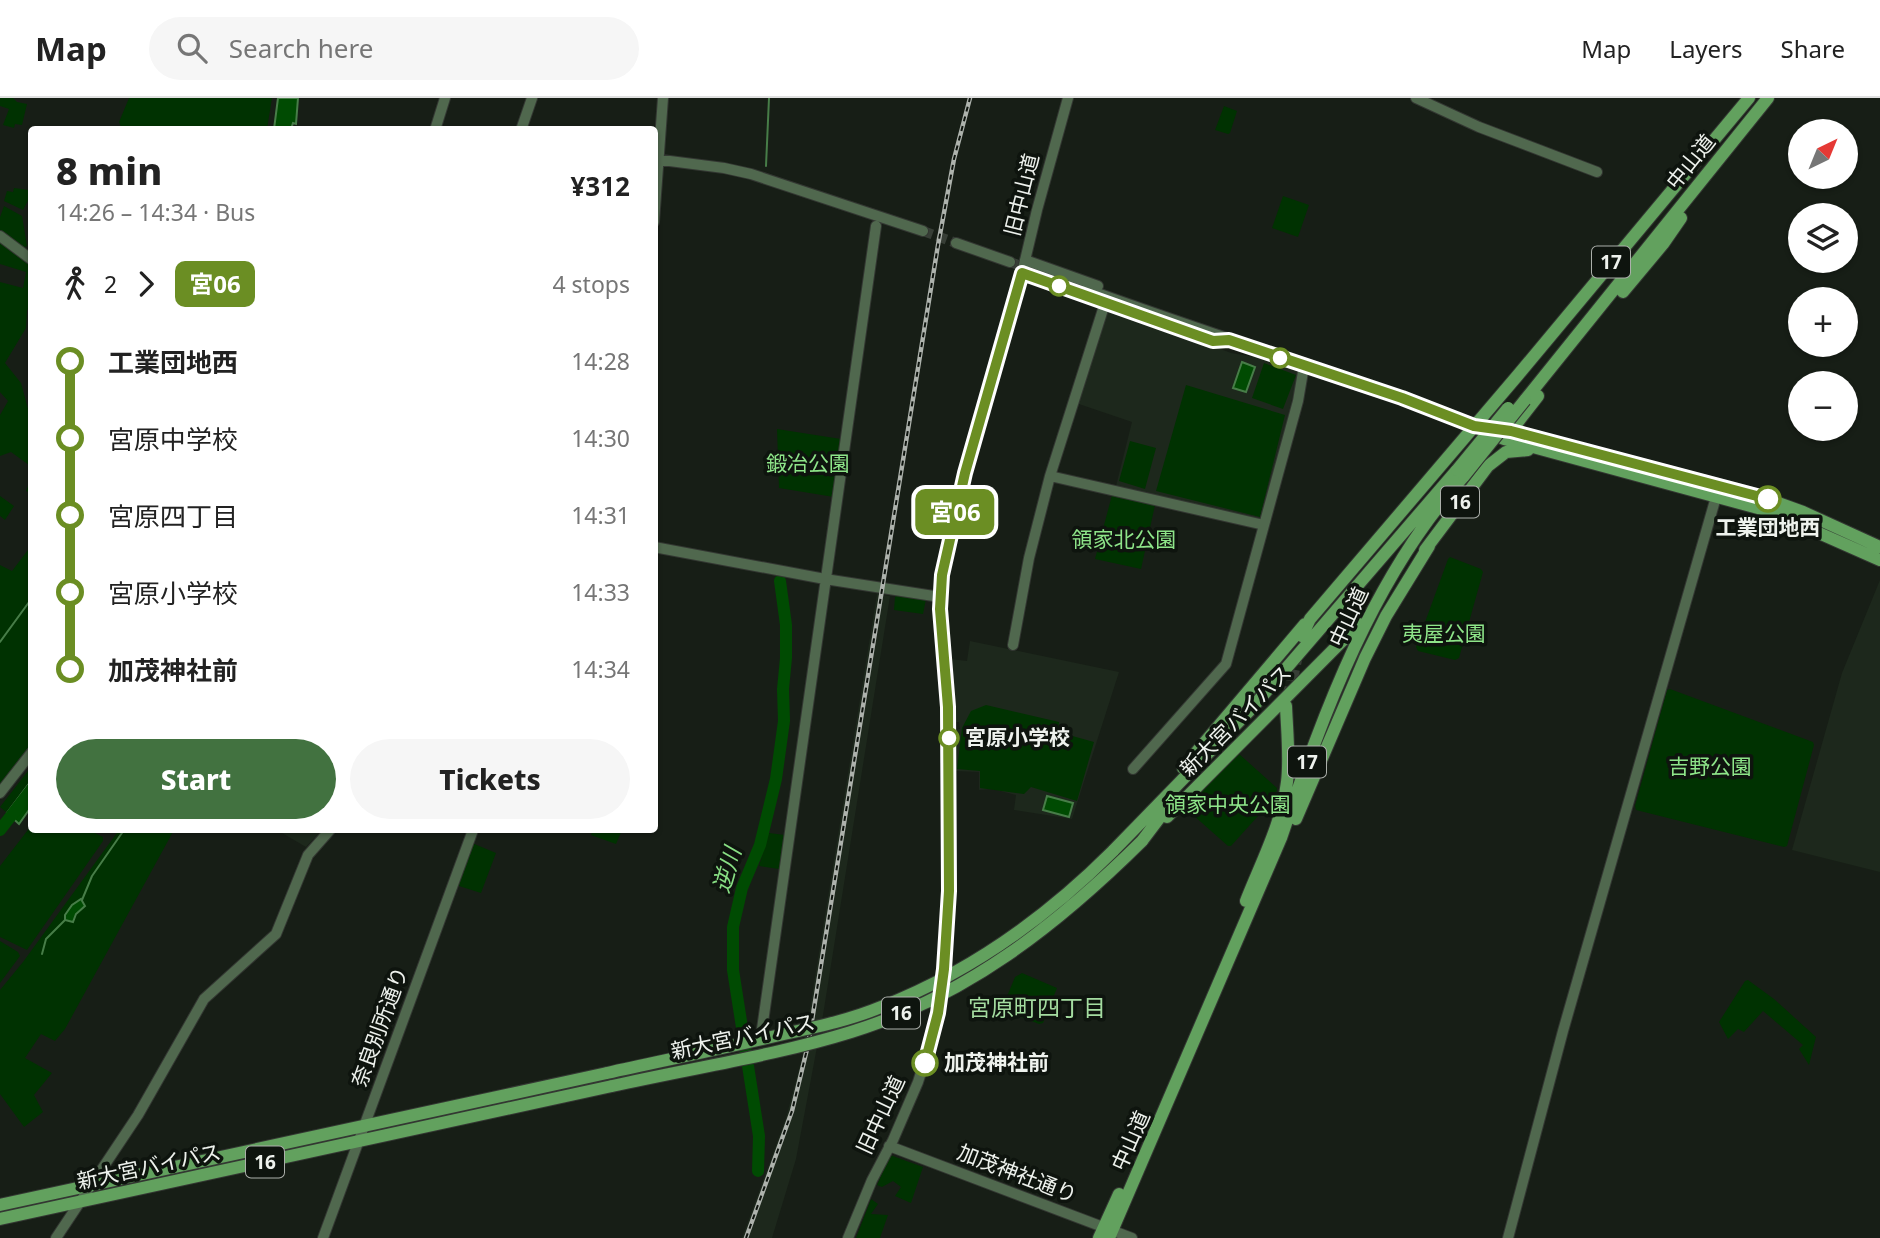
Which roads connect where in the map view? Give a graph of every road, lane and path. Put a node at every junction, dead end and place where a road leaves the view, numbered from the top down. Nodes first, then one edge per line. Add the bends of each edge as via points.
1 (445, 98) edge
2 (532, 98) edge
3 (663, 98) edge
4 (1068, 98) edge
5 (1416, 98) edge
6 (1768, 98) edge
7 (1751, 99) edge
8 (436, 126) edge
9 (522, 126) edge
10 (658, 142) edge
11 (658, 159) edge
12 (1711, 161) junction
13 (1597, 172) dead end
14 (876, 226) dead end
15 (923, 231) tunnel mouth
16 (0, 236) edge
17 (956, 243) tunnel mouth
18 (28, 257) edge
19 (1025, 260) junction
20 (1010, 262) tunnel mouth
21 (1022, 273) junction
22 (1065, 274) junction
23 (1060, 287) junction
24 (1086, 289) tunnel mouth
25 (1105, 303) junction
26 (1229, 340) junction
27 (1304, 366) junction
28 (1474, 426) junction
29 (1507, 435) junction
30 (1549, 451) junction
31 (1488, 466) junction
32 (1460, 473) junction
33 (1050, 476) junction
34 (1718, 490) junction
35 (1446, 496) junction
36 (1264, 525) junction
37 (1429, 546) junction
38 (1880, 547) edge
39 (658, 548) edge
40 (1880, 560) edge
41 (825, 579) junction
42 (1391, 590) dead end
43 (940, 597) junction
44 (1310, 619) junction
45 (1359, 624) dead end
46 (1302, 636) dead end
47 (1013, 645) dead end
48 (1286, 706) tunnel mouth
49 (28, 757) edge
50 (1133, 769) dead end
51 (0, 793) edge
52 (327, 833) edge
53 (472, 833) edge
54 (1142, 841) junction
55 (1114, 851) junction
56 (1229, 961) junction
57 (762, 1029) dead end
58 (610, 1079) junction
59 (364, 1125) junction
60 (357, 1141) junction
61 (889, 1146) junction
62 (91, 1187) junction
63 (80, 1202) junction
64 (0, 1205) edge
65 (0, 1219) edge
66 (1106, 1233) edge
67 (57, 1238) edge
68 (323, 1238) edge
69 (848, 1238) edge
70 (1132, 1238) edge
71 (1508, 1238) edge

1 - 8 street
2 - 9 street
3 - 10 street
4 - 19 street, 旧中山道
5 - 13 street
6 - 12 highway, 中山道 / 17
7 - 12 highway
7 - 28 highway, 中山道 / 17
11 - 15 street via 751,174
12 - 29 highway via 1663,244
12 - 32 highway, 中山道 / 17, bridge
14 - 41 street
16 - 18 street
17 - 20 street
19 - 21 street, 旧中山道
19 - 22 street
21 - 23 street
21 - 43 street, 旧中山道 via 957,506
22 - 23 street
22 - 26 street via 1217,329
23 - 25 street
24 - 26 street
25 - 26 street via 1213,341
25 - 33 street
26 - 27 street
27 - 28 street
27 - 36 street
28 - 29 highway, 16
28 - 31 highway via 1487,448
28 - 44 highway, 中山道 / 16
29 - 30 highway, 16
29 - 34 highway, 16
30 - 31 highway, 16 via 1506,452
30 - 34 highway, 16
31 - 37 highway, 16
32 - 35 highway, 中山道 / 17
32 - 55 highway, 16 via 1252,708
33 - 36 street
33 - 47 street
34 - 38 highway, 16 via 1788,505
34 - 40 highway, 16
34 - 71 street
35 - 54 highway, 16 via 1160,815
35 - 56 highway, 中山道 / 17 via 1386,586 1354,652
36 - 50 street via 1226,664
37 - 42 highway, 16
37 - 56 highway via 1365,658 1272,874
39 - 41 street
41 - 43 street
41 - 57 street
43 - 61 street, 旧中山道 via 948,707 949,891 944,971 928,1055
44 - 46 highway, 中山道
44 - 55 highway, 新大宮バイパス / 16
45 - 54 highway, 新大宮バイパス / 16
48 - 66 highway, 中山道 / 17 via 1287,783 1275,829
49 - 51 street
52 - 62 street via 308,855 276,934 204,999
53 - 59 street, 奈良別所通り
54 - 58 highway, 新大宮バイパス / 16, bridge via 1073,907 1030,940 994,965 883,1021 830,1038
55 - 58 highway, 新大宮バイパス / 16, bridge via 1021,932 965,968 899,999 830,1023
56 - 66 highway, 中山道 / 17
58 - 59 highway, 新大宮バイパス / 16
58 - 60 highway, 新大宮バイパス / 16
59 - 60 street, 奈良別所通り
59 - 62 highway, 新大宮バイパス / 16
60 - 63 highway, 新大宮バイパス / 16
60 - 68 street, 奈良別所通り
61 - 66 street, 加茂神社通り
61 - 69 street, 旧中山道
62 - 63 street
62 - 64 highway, 新大宮バイパス / 16
63 - 65 highway, 新大宮バイパス / 16
63 - 67 street
66 - 70 street, 加茂神社通り

